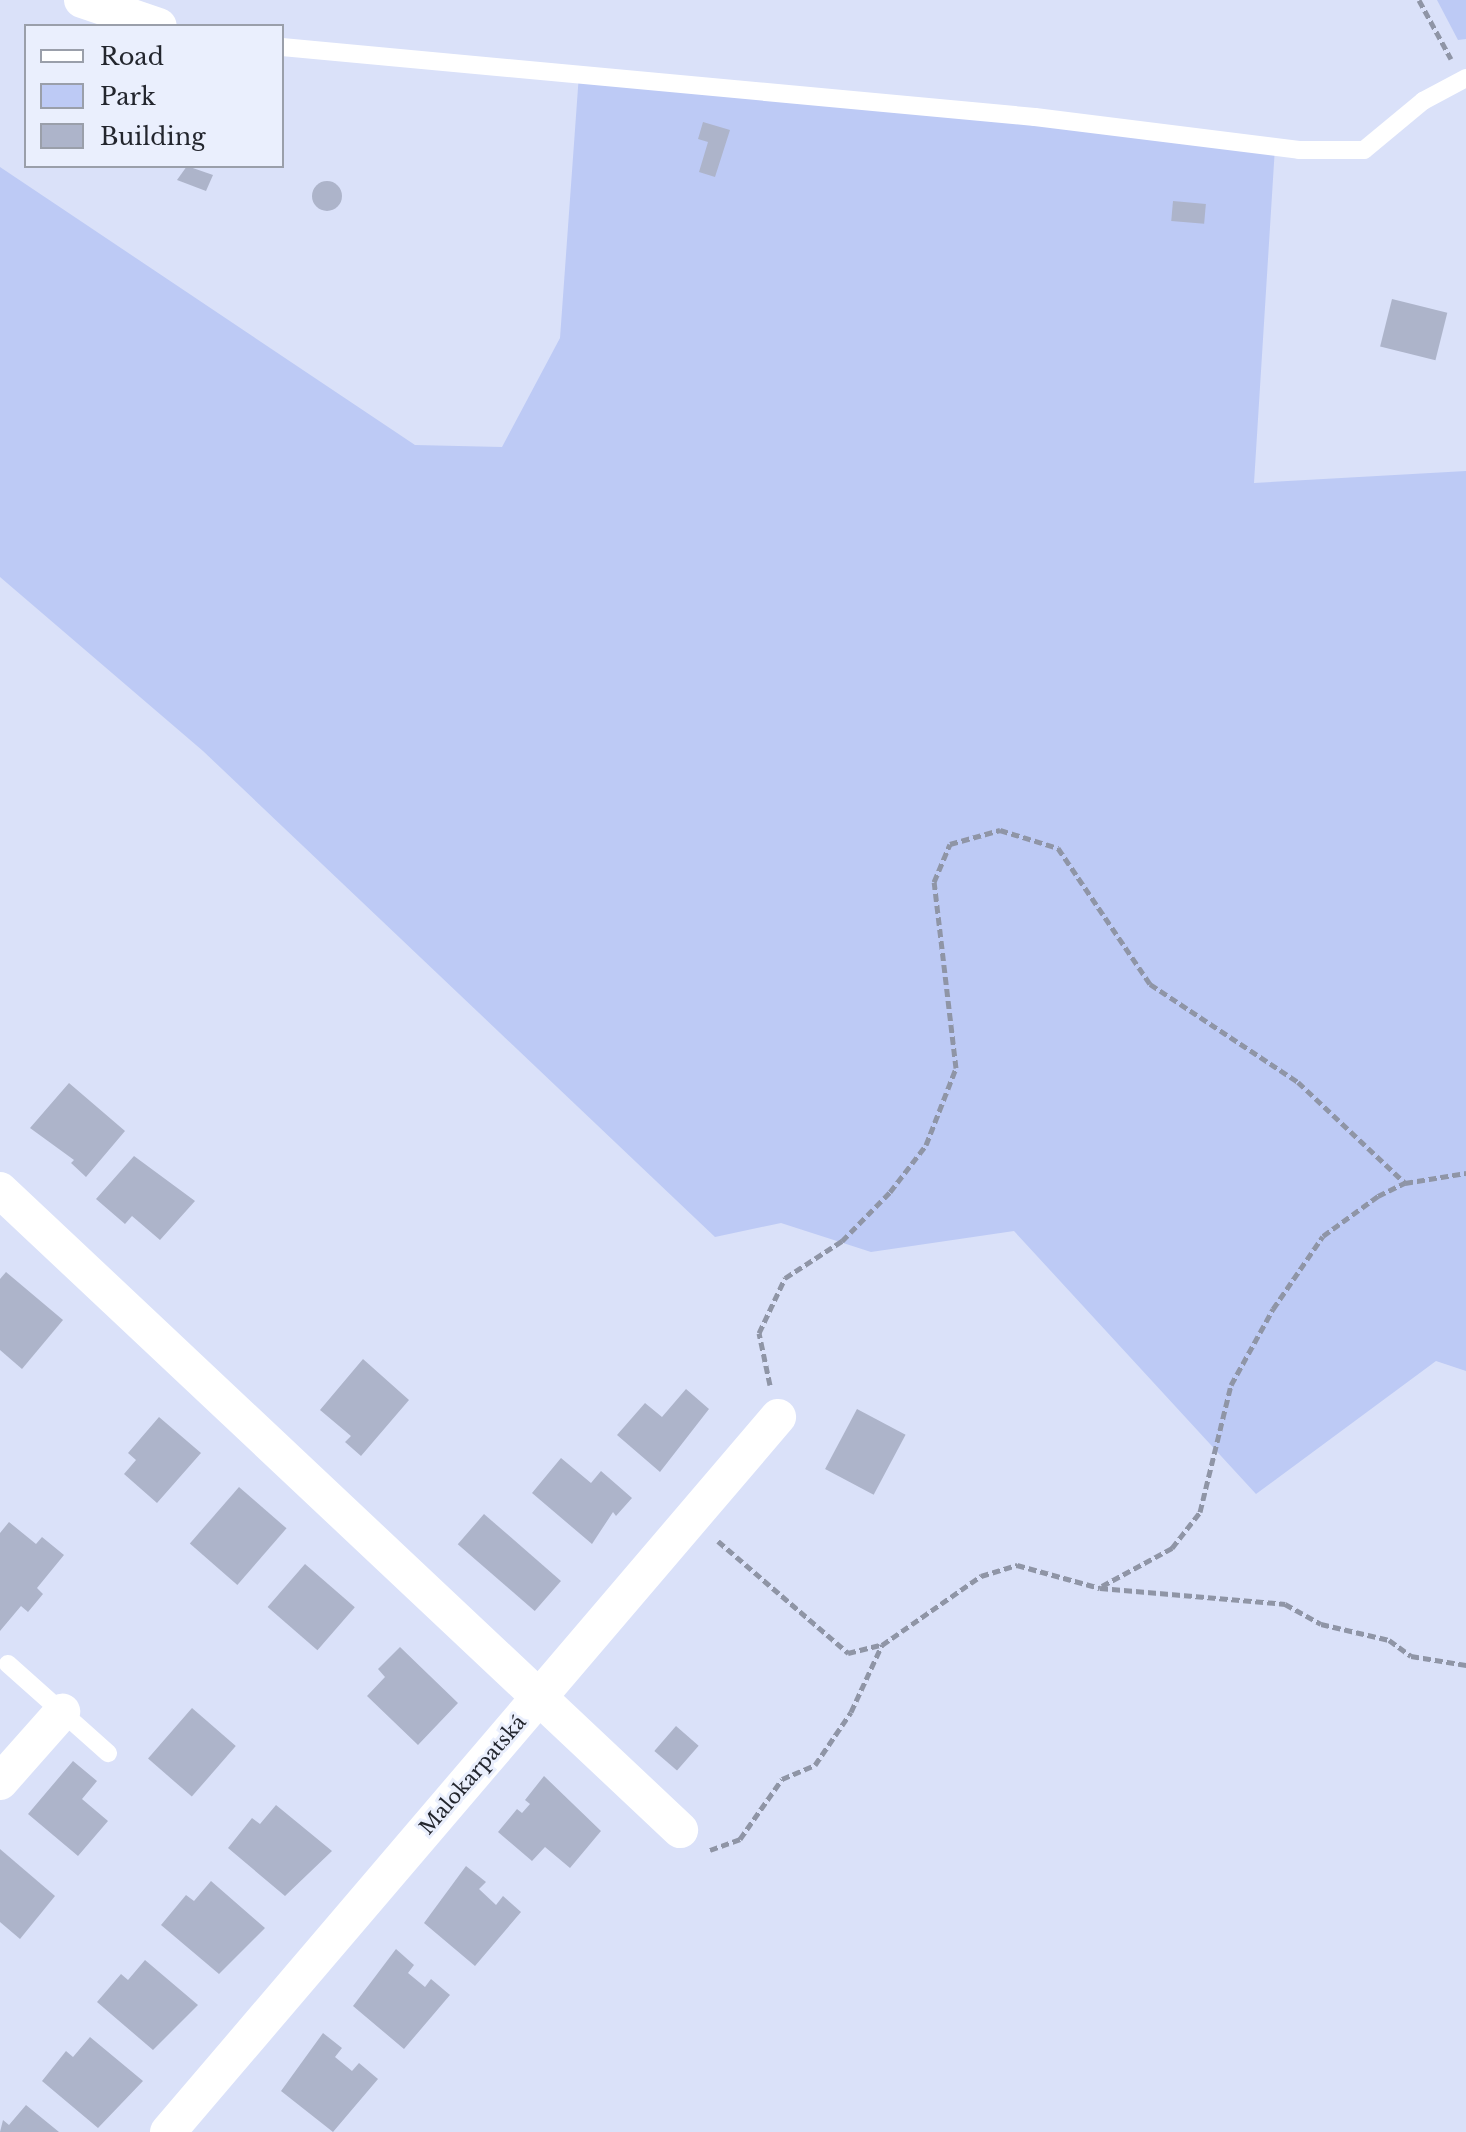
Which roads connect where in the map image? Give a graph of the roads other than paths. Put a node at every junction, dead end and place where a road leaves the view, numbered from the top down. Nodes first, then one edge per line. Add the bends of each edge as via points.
1 (82, 0) edge
2 (153, 24) edge
3 (284, 47) edge
4 (1464, 79) edge
5 (0, 1190) edge
6 (778, 1417) road end
7 (8, 1664) dead end
8 (540, 1696) junction
9 (62, 1712) junction
10 (108, 1753) dead end
11 (0, 1782) edge
12 (680, 1830) road end
13 (168, 2132) edge

1 - 2 street
3 - 4 lane via 1035,117 1299,150 1364,150 1423,101
5 - 8 street
6 - 8 street, Malokarpatská
7 - 9 lane
8 - 12 street
8 - 13 street, Malokarpatská
9 - 10 lane
9 - 11 street

